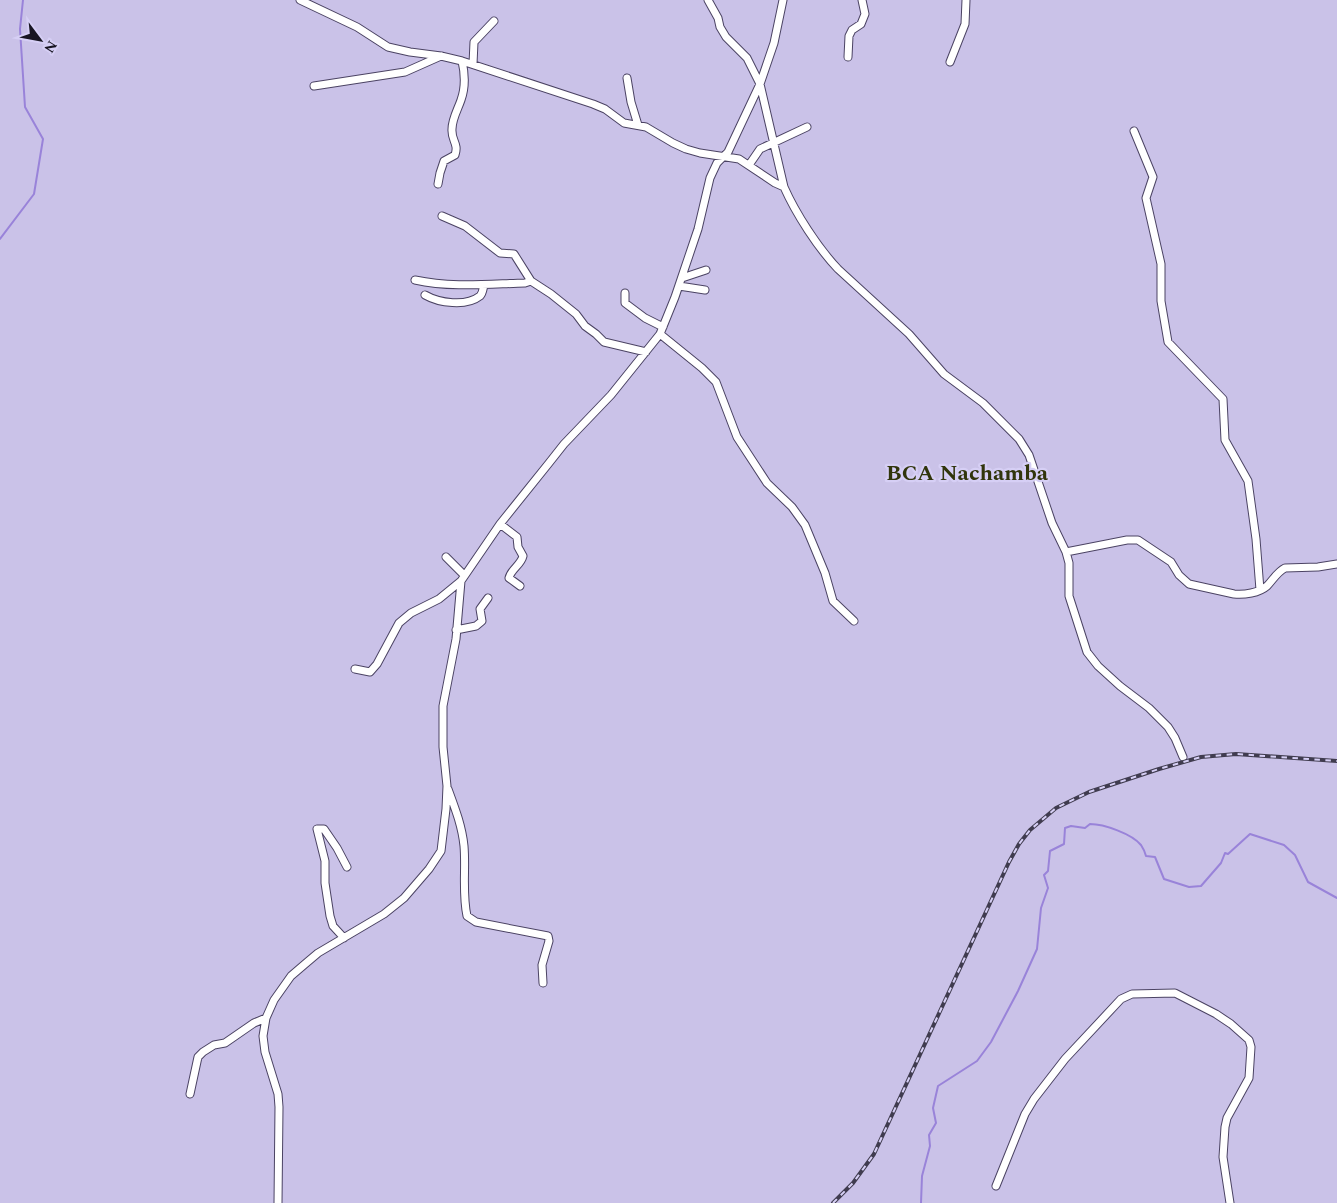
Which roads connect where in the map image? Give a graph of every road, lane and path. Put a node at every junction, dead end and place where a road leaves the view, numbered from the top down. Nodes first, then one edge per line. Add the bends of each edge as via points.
1 (300, 0) edge
2 (708, 0) edge
3 (783, 0) edge
4 (862, 0) edge
5 (966, 0) edge
6 (494, 21) dead end
7 (441, 56) junction
8 (848, 57) dead end
9 (462, 61) junction
10 (950, 62) dead end
11 (473, 64) junction
12 (627, 78) dead end
13 (760, 84) junction
14 (314, 86) dead end
15 (638, 125) junction
16 (808, 127) dead end
17 (1134, 131) dead end
18 (774, 142) junction
19 (724, 157) junction
20 (749, 165) junction
21 (438, 184) dead end
22 (784, 187) junction
23 (442, 216) dead end
24 (706, 270) dead end
25 (682, 278) junction
26 (415, 280) dead end
27 (531, 281) junction
28 (484, 285) junction
29 (679, 286) junction
30 (706, 290) dead end
31 (625, 293) dead end
32 (425, 295) dead end
33 (661, 331) junction
34 (646, 352) junction
35 (500, 524) junction
36 (1066, 552) junction
37 (446, 557) dead end
38 (1337, 564) edge
39 (463, 578) junction
40 (520, 586) dead end
41 (1260, 590) junction
42 (488, 598) dead end
43 (854, 621) dead end
44 (456, 630) junction
45 (355, 669) dead end
46 (1183, 757) dead end
47 (447, 786) junction
48 (347, 867) dead end
49 (344, 938) junction
50 (543, 983) dead end
51 (266, 1018) junction
52 (190, 1094) dead end
53 (996, 1186) dead end
54 (278, 1203) edge
55 (1230, 1203) edge

1 - 7 street via 356,27 388,47
2 - 13 street via 726,37 747,58
3 - 13 street via 774,43
4 - 8 street via 865,14 861,24 849,36
5 - 10 street via 965,24
6 - 11 street via 474,42
7 - 9 street
7 - 14 street via 405,72
9 - 11 street
9 - 21 street via 466,77 452,129 457,148 455,156 444,162
11 - 15 street via 594,104 624,123
12 - 15 street
13 - 18 street
13 - 19 street
15 - 19 street via 686,149
16 - 18 street
17 - 41 street via 1153,177 1146,198 1161,264 1160,300 1168,342 1223,399 1225,440 1248,481
18 - 20 street via 760,149
18 - 22 street
19 - 20 street via 739,159
19 - 25 street via 717,162 710,178
20 - 22 street
22 - 36 street via 790,202 828,258 909,334 944,374 983,402 1020,439
23 - 27 street via 465,226 500,252 514,254
24 - 25 street
25 - 29 street
26 - 28 street via 448,285
27 - 28 street
27 - 34 street via 576,314 604,342
28 - 32 street via 482,294 462,302 443,303
29 - 30 street
29 - 33 street
31 - 33 street via 625,303
33 - 34 street
33 - 43 street via 716,382 734,431 766,483 788,502 805,525 834,601
34 - 35 street via 564,444
35 - 39 street
35 - 40 street via 517,537 522,562 509,578
36 - 41 street via 1138,540 1171,562 1189,584 1240,595
36 - 46 street via 1068,596 1091,659 1163,722
37 - 39 street
38 - 41 street via 1284,568
39 - 44 street
39 - 45 street via 439,599 399,623 370,672
42 - 44 street via 480,608 482,621 476,626
44 - 47 street via 442,723
47 - 49 street via 442,843 437,858 404,898
47 - 50 street via 463,840 467,916 476,922 548,936 542,965
48 - 49 street via 324,828 317,829 325,861 330,916 333,926
49 - 51 street via 318,953 291,976
51 - 52 street via 225,1043 203,1052 198,1057
51 - 54 street via 265,1052 279,1106
53 - 55 street via 1025,1114 1065,1060 1121,1000 1132,994 1171,993 1216,1014 1244,1034 1250,1043 1249,1078 1225,1127 1223,1157

